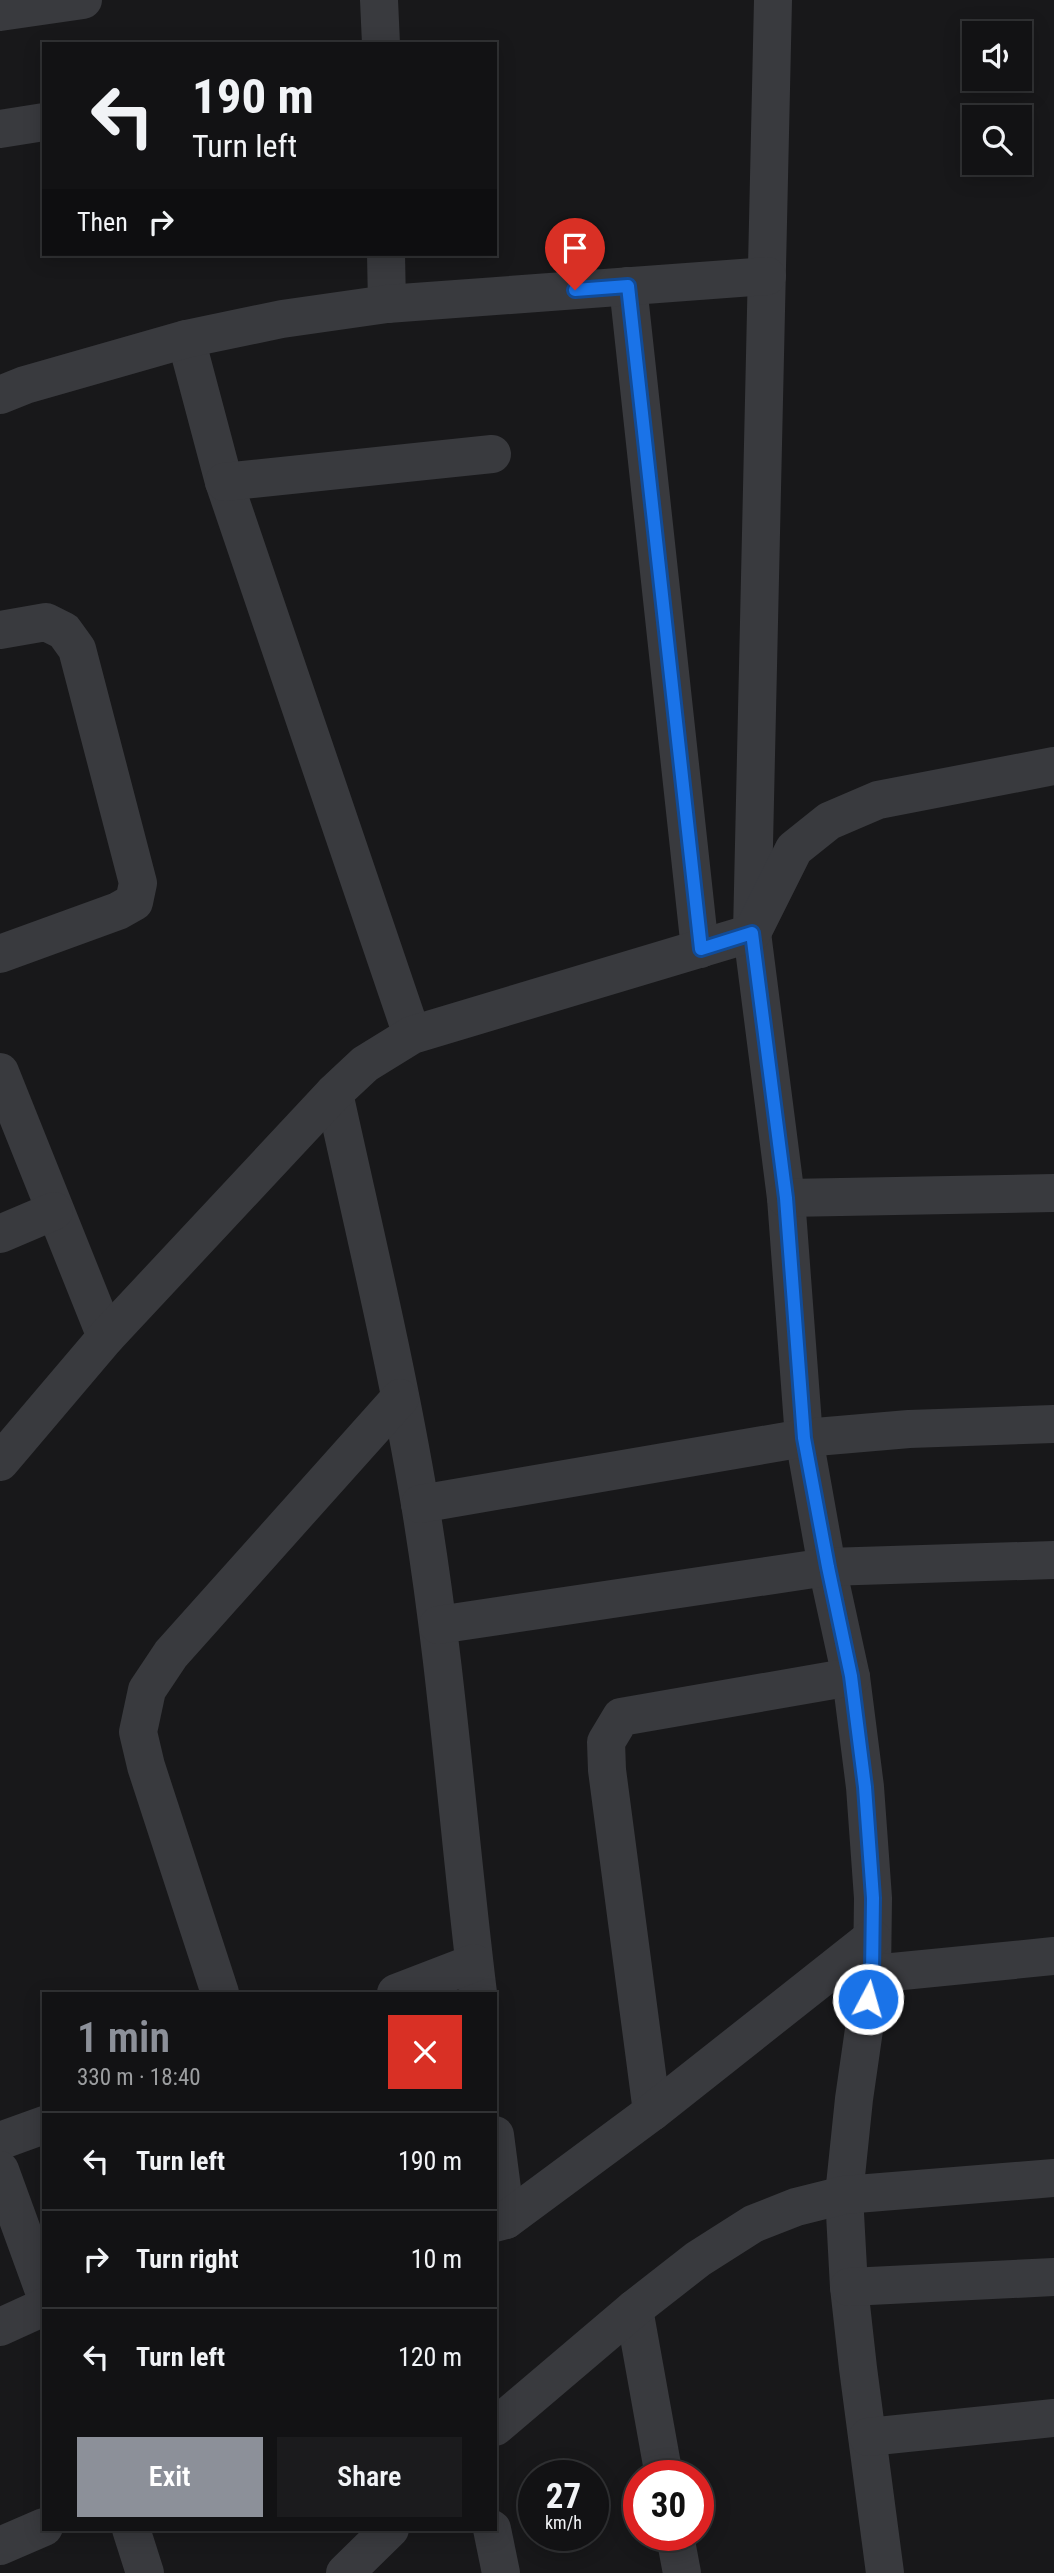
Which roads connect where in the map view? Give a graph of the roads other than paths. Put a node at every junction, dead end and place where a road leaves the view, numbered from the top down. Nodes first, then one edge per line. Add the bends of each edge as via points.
1 (83, 0) edge
2 (379, 0) edge
3 (773, 0) edge
4 (0, 12) edge
5 (381, 42) edge
6 (42, 122) edge
7 (0, 129) edge
8 (386, 256) edge
9 (766, 275) junction
10 (628, 286) junction
11 (387, 304) junction
12 (186, 339) junction
13 (0, 395) edge
14 (492, 454) dead end
15 (224, 482) junction
16 (0, 630) edge
17 (1054, 766) edge
18 (752, 933) junction
19 (701, 949) junction
20 (0, 954) edge
21 (412, 1035) junction
22 (0, 1073) edge
23 (334, 1094) junction
24 (1054, 1193) edge
25 (786, 1198) junction
26 (54, 1211) junction
27 (0, 1234) edge
28 (106, 1338) junction
29 (400, 1398) junction
30 (1054, 1424) edge
31 (804, 1438) junction
32 (0, 1462) edge
33 (420, 1504) junction
34 (1054, 1560) edge
35 (828, 1567) junction
36 (438, 1625) junction
37 (851, 1676) junction
38 (872, 1956) junction
39 (1054, 1956) edge
40 (476, 1978) edge
41 (220, 1992) edge
42 (401, 1992) edge
43 (652, 2112) junction
44 (42, 2126) edge
45 (0, 2141) edge
46 (497, 2169) edge
47 (0, 2170) edge
48 (1054, 2178) edge
49 (844, 2195) junction
50 (500, 2221) edge
51 (1054, 2277) edge
52 (42, 2286) edge
53 (849, 2287) junction
54 (42, 2308) edge
55 (634, 2309) junction
56 (0, 2327) edge
57 (1054, 2418) edge
58 (497, 2425) edge
59 (868, 2437) junction
60 (661, 2460) edge
61 (42, 2528) edge
62 (132, 2531) edge
63 (388, 2531) edge
64 (492, 2531) edge
65 (0, 2546) edge
66 (678, 2551) edge
67 (145, 2573) edge
68 (345, 2573) edge
69 (501, 2573) edge
70 (682, 2573) edge
71 (885, 2573) edge

1 - 4 street
2 - 5 street
3 - 9 street
6 - 7 street
8 - 11 street
9 - 10 street
9 - 18 street
10 - 11 street
10 - 19 street
11 - 12 street
12 - 13 street
12 - 15 street
14 - 15 street
15 - 21 street
16 - 20 street via 46,622 64,631 77,649 138,883 134,902 118,911
17 - 18 street via 878,800 829,821 794,849
18 - 19 street
18 - 25 street
19 - 21 street
21 - 23 street via 365,1064
22 - 26 street
23 - 28 street
23 - 29 street
24 - 25 street
25 - 31 street
26 - 27 street
26 - 28 street
28 - 32 street
29 - 33 street
29 - 41 street via 171,1654 147,1690 138,1732 146,1766
30 - 31 street
31 - 33 street
31 - 35 street
33 - 36 street
34 - 35 street
35 - 36 street
35 - 37 street
36 - 40 street
37 - 38 street via 865,1787
37 - 43 street via 621,1717 606,1742
38 - 39 street
38 - 43 street
38 - 49 street
40 - 42 street
43 - 50 street
44 - 45 street
46 - 50 street
47 - 52 street
48 - 49 street
49 - 53 street
49 - 55 street via 753,2224
51 - 53 street
53 - 59 street
54 - 56 street
55 - 58 street
55 - 60 street
57 - 59 street
59 - 71 street
61 - 65 street
62 - 67 street
63 - 68 street
64 - 69 street
66 - 70 street

